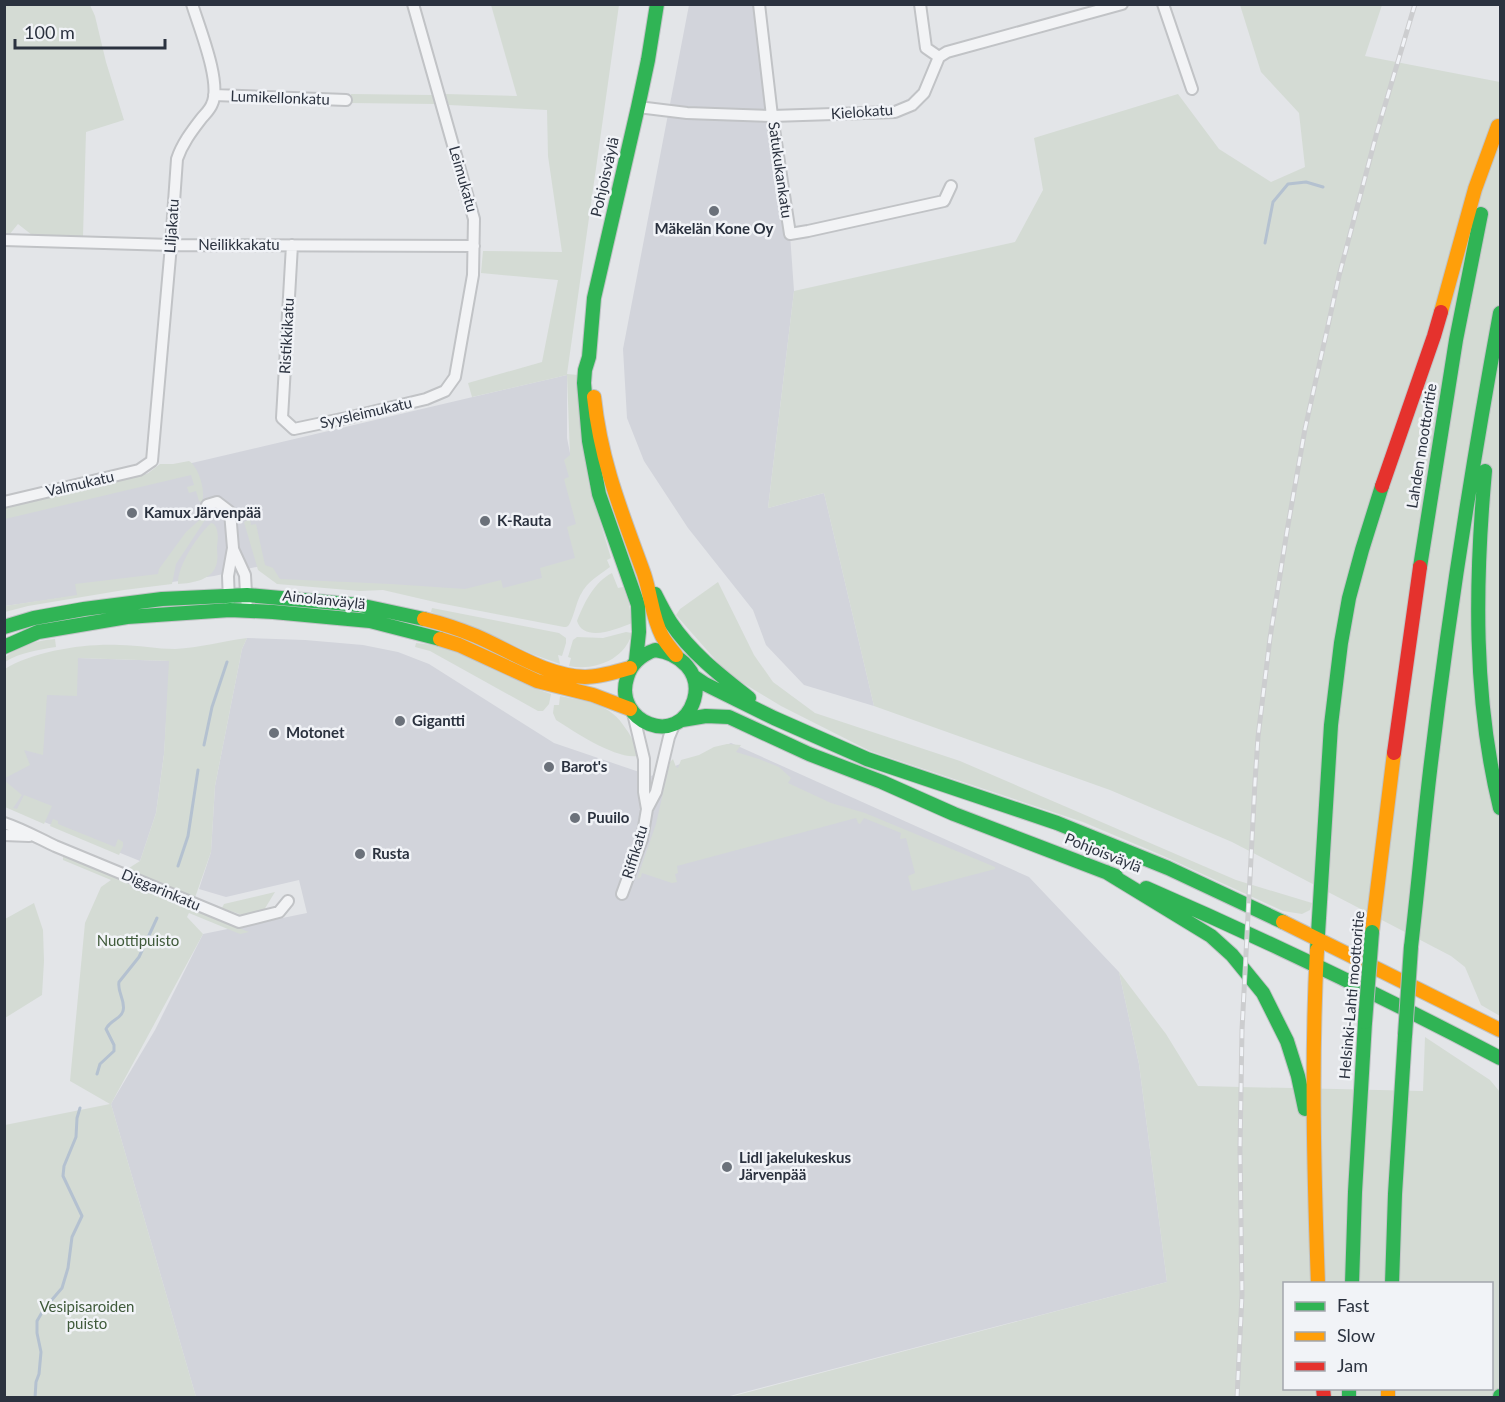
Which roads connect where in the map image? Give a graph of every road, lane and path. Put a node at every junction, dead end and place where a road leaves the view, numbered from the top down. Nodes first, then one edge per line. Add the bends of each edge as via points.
1 (192, 4) edge
2 (413, 4) edge
3 (657, 4) edge
4 (759, 4) edge
5 (920, 4) edge
6 (1122, 4) edge
7 (1163, 4) edge
8 (939, 57) junction
9 (1192, 89) dead end
10 (214, 95) junction
11 (346, 100) dead end
12 (638, 107) junction
13 (772, 116) junction
14 (1499, 120) edge
15 (951, 186) dead end
16 (4, 240) edge
17 (171, 245) junction
18 (292, 245) junction
19 (474, 246) junction
20 (1500, 314) edge
21 (589, 357) junction
22 (445, 391) joint
23 (288, 424) joint
24 (152, 461) joint
25 (4, 502) edge
26 (207, 505) dead end
27 (233, 548) junction
28 (645, 577) junction
29 (229, 595) junction
30 (247, 595) junction
31 (230, 610) junction
32 (247, 611) junction
33 (4, 627) edge
34 (4, 647) edge
35 (676, 655) junction
36 (633, 664) junction
37 (693, 676) junction
38 (632, 710) junction
39 (774, 718) junction
40 (678, 723) junction
41 (1391, 772) joint
42 (1500, 808) edge
43 (647, 809) junction
44 (4, 823) edge
45 (4, 835) edge
46 (32, 836) junction
47 (1106, 872) junction
48 (621, 894) dead end
49 (288, 901) dead end
50 (1317, 938) junction
51 (1316, 964) junction
52 (1500, 1030) edge
53 (1500, 1058) edge
54 (1314, 1183) junction
55 (1318, 1282) edge
56 (1352, 1282) edge
57 (1392, 1282) edge

1 - 10 street via 214,76
2 - 19 street, Leimukatu via 474,219
3 - 12 main road, Pohjoisväylä
4 - 13 street, Satukukankatu
5 - 8 street via 926,48
6 - 8 street
7 - 9 street
8 - 13 street, Kielokatu via 924,93 912,105 895,112
10 - 11 street, Lumikellonkatu
10 - 17 street, Liljakatu via 212,105 192,130 177,159
12 - 13 street, Kielokatu
12 - 21 main road, Pohjoisväylä via 594,298
13 - 15 street, Satukukankatu via 789,234 944,201
14 - 41 main road, Lahden moottoritie via 1456,340
14 - 50 main road via 1349,598 1331,725
16 - 17 street, Neilikkakatu
17 - 18 street, Neilikkakatu
17 - 24 street, Liljakatu
18 - 19 street, Neilikkakatu
18 - 23 street, Ristikkikatu via 282,418
19 - 22 street, Leimukatu via 473,275 455,377
20 - 42 main road via 1477,586 1483,702
20 - 57 main road, bridge via 1461,544 1431,762 1411,946
21 - 28 main road, Pohjoisväylä via 595,409 613,491
21 - 36 main road, Pohjoisväylä via 584,383 599,494 640,615
22 - 23 street, Syysleimukatu via 426,399 294,429
24 - 25 street, Valmukatu via 140,470
26 - 27 street via 217,502 230,512
27 - 29 street
27 - 30 street via 245,575
28 - 35 main road, Pohjoisväylä via 663,639
28 - 39 main road via 671,622 694,651
29 - 30 main road, Ainolanväylä
29 - 31 street
29 - 33 main road, Ainolanväylä via 84,609
30 - 32 street
30 - 36 main road, Ainolanväylä via 359,605 406,614 476,636 544,668 570,675 593,676
31 - 32 main road, Ainolanväylä
31 - 34 main road, Ainolanväylä via 127,617 38,632
32 - 38 main road, Ainolanväylä via 370,621 410,630 459,645 537,681
35 - 36 main road via 655,650
35 - 37 main road
36 - 38 main road via 625,686 626,701
37 - 39 main road, Pohjoisväylä
37 - 40 main road via 696,692 692,706
38 - 40 main road via 651,725
38 - 43 street, Riffikatu via 644,759
39 - 50 main road, Pohjoisväylä via 867,759 1068,828 1168,868
40 - 43 street, Riffikatu via 669,736 656,792
40 - 47 main road, Pohjoisväylä via 699,716 729,717 954,814
41 - 56 main road, Helsinki-Lahti moottoritie, bridge via 1365,1022
43 - 48 street, Riffikatu via 642,838
44 - 46 street, Diggarinkatu
45 - 46 street, Diggarinkatu
46 - 49 street, Diggarinkatu via 239,922 279,912
47 - 51 main road, Pohjoisväylä
47 - 54 main road via 1211,936 1263,993 1287,1041 1298,1076
50 - 51 main road
50 - 52 main road, Pohjoisväylä
51 - 53 main road, Pohjoisväylä
51 - 54 main road
54 - 55 main road

